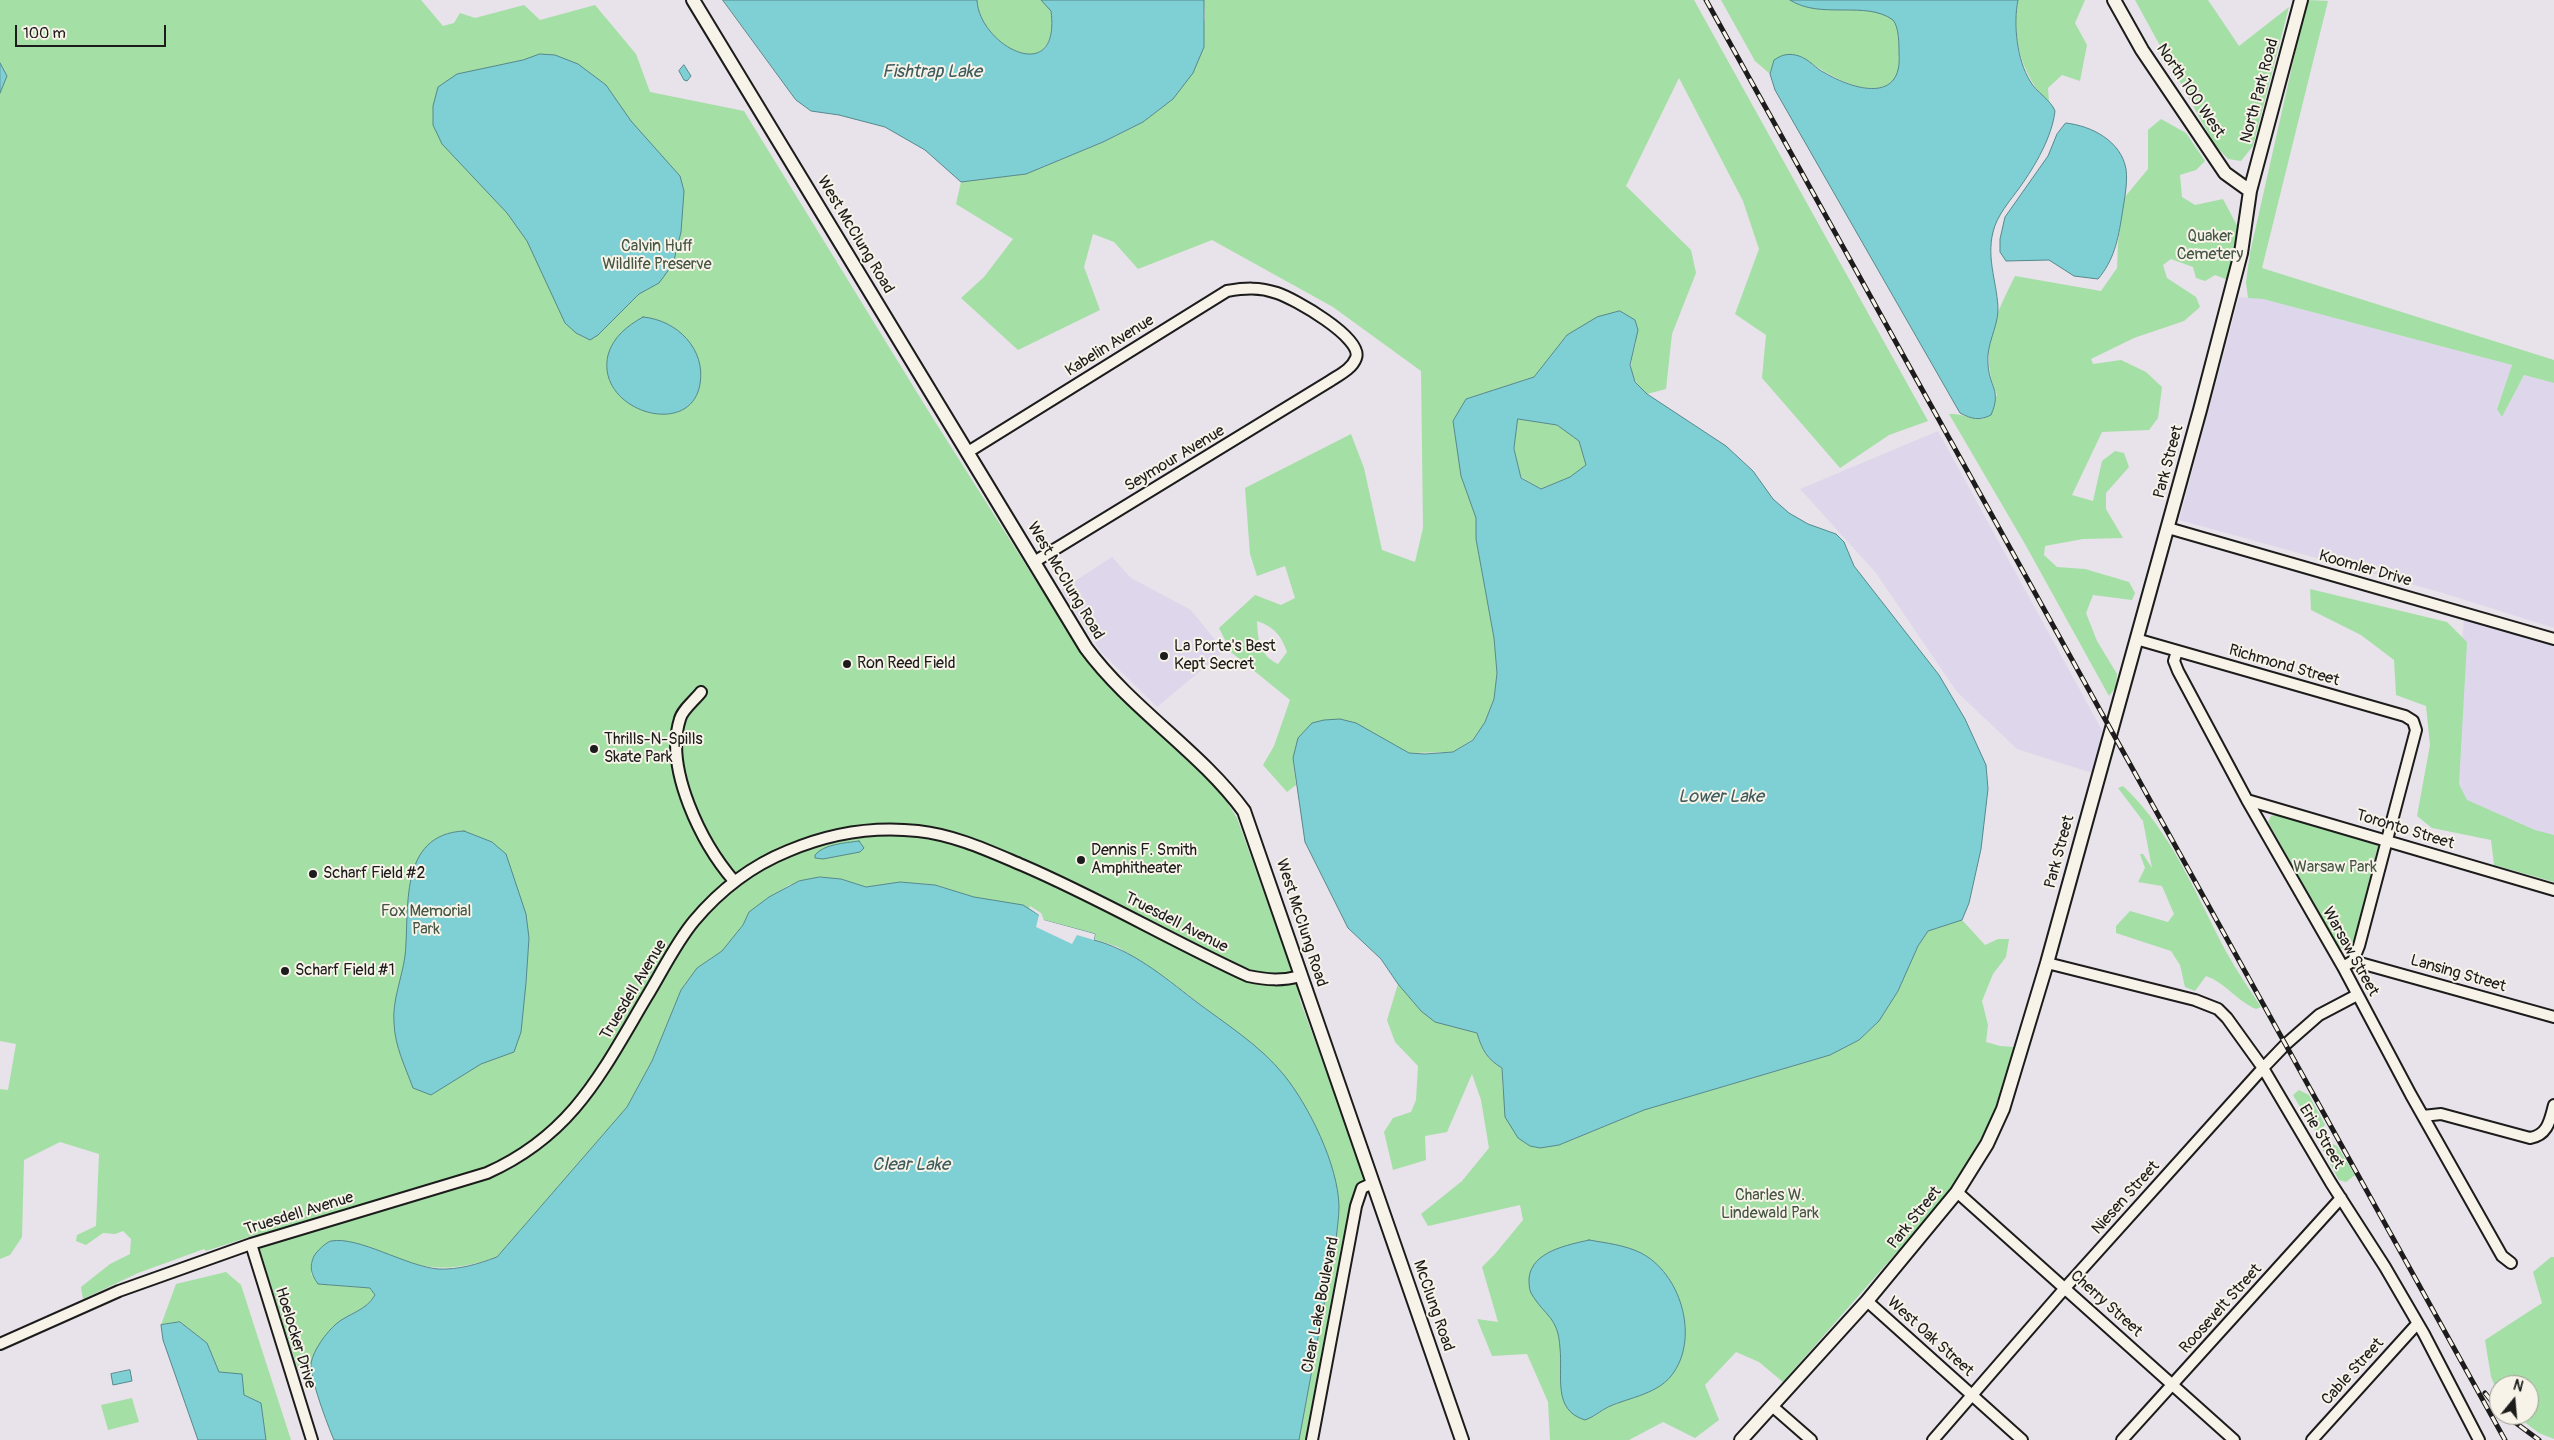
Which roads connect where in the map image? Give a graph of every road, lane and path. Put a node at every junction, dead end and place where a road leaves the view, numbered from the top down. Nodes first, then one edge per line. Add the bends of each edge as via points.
1 (694, 0) edge
2 (2114, 0) edge
3 (2301, 0) edge
4 (2250, 191) junction
5 (1330, 381) joint
6 (968, 452) junction
7 (2168, 528) junction
8 (1034, 562) junction
9 (2136, 639) junction
10 (2554, 639) edge
11 (2177, 651) junction
12 (701, 692) dead end
13 (2246, 800) junction
14 (2385, 840) junction
15 (734, 881) junction
16 (2554, 890) edge
17 (2353, 961) junction
18 (2048, 963) junction
19 (2343, 967) junction
20 (1301, 976) junction
21 (2357, 995) junction
22 (2554, 1018) edge
23 (2263, 1068) junction
24 (2554, 1105) edge
25 (2423, 1116) junction
26 (1373, 1183) junction
27 (1957, 1192) junction
28 (2341, 1198) junction
29 (251, 1244) junction
30 (2510, 1263) dead end
31 (2065, 1288) junction
32 (1867, 1301) junction
33 (2417, 1324) junction
34 (1, 1343) edge
35 (2173, 1384) junction
36 (1972, 1396) junction
37 (1772, 1406) junction
38 (312, 1440) edge
39 (1312, 1440) edge
40 (1462, 1440) edge
41 (1741, 1440) edge
42 (1811, 1440) edge
43 (1933, 1440) edge
44 (2022, 1440) edge
45 (2122, 1440) edge
46 (2234, 1440) edge
47 (2312, 1440) edge
48 (2479, 1440) edge

1 - 6 street, West McClung Road
2 - 4 street, North 100 West via 2142,50 2225,173
3 - 4 street, North Park Road
4 - 7 street, Park Street via 2241,253
5 - 6 street, Kabelin Avenue via 1357,357 1356,350 1340,332 1300,303 1276,293 1251,287 1227,291
5 - 8 street, Seymour Avenue
6 - 8 street, West McClung Road
7 - 9 street, Park Street
7 - 10 street, Koomler Drive
8 - 20 street, West McClung Road via 1098,663 1228,788 1244,812
9 - 11 street, Richmond Street
9 - 18 street, Park Street
11 - 13 street, Warsaw Street via 2174,661 2178,671
11 - 14 street, Richmond Street via 2405,716 2413,721 2416,730
12 - 15 street via 680,716 676,751 679,771 707,845
13 - 14 street, Toronto Street
13 - 19 street, Warsaw Street
14 - 16 street, Toronto Street
14 - 17 street
15 - 20 street, Truesdell Avenue via 774,857 817,840 870,830 920,831 986,849 1248,976 1267,980
15 - 29 street, Truesdell Avenue via 693,922 601,1074 564,1123 542,1141 487,1173
17 - 19 street
17 - 22 street, Lansing Street
18 - 23 street, Erie Street via 2212,1006 2228,1018
18 - 27 street, Park Street via 2004,1109
19 - 21 street, Warsaw Street
20 - 26 street, West McClung Road
21 - 23 street, Niesen Street via 2319,1016
21 - 25 street, Warsaw Street
23 - 28 street, Erie Street
23 - 31 street, Niesen Street
24 - 25 street via 2548,1127 2530,1138 2441,1114
25 - 30 street, Warsaw Street via 2502,1256
26 - 39 street, Clear Lake Boulevard via 1362,1188 1356,1206
26 - 40 street, McClung Road
27 - 31 street, Cherry Street
27 - 32 street, Park Street
28 - 33 street, Erie Street
28 - 35 street, Roosevelt Street
29 - 34 street, Truesdell Avenue via 119,1291
29 - 38 street, Hoelocker Drive
31 - 35 street, Cherry Street
31 - 36 street, Niesen Street
32 - 36 street, West Oak Street
32 - 37 street, Park Street
33 - 47 street, Cable Street
33 - 48 street, Erie Street
35 - 45 street, Roosevelt Street
35 - 46 street, Cherry Street
36 - 43 street, Niesen Street
36 - 44 street, West Oak Street
37 - 41 street, Park Street
37 - 42 street

